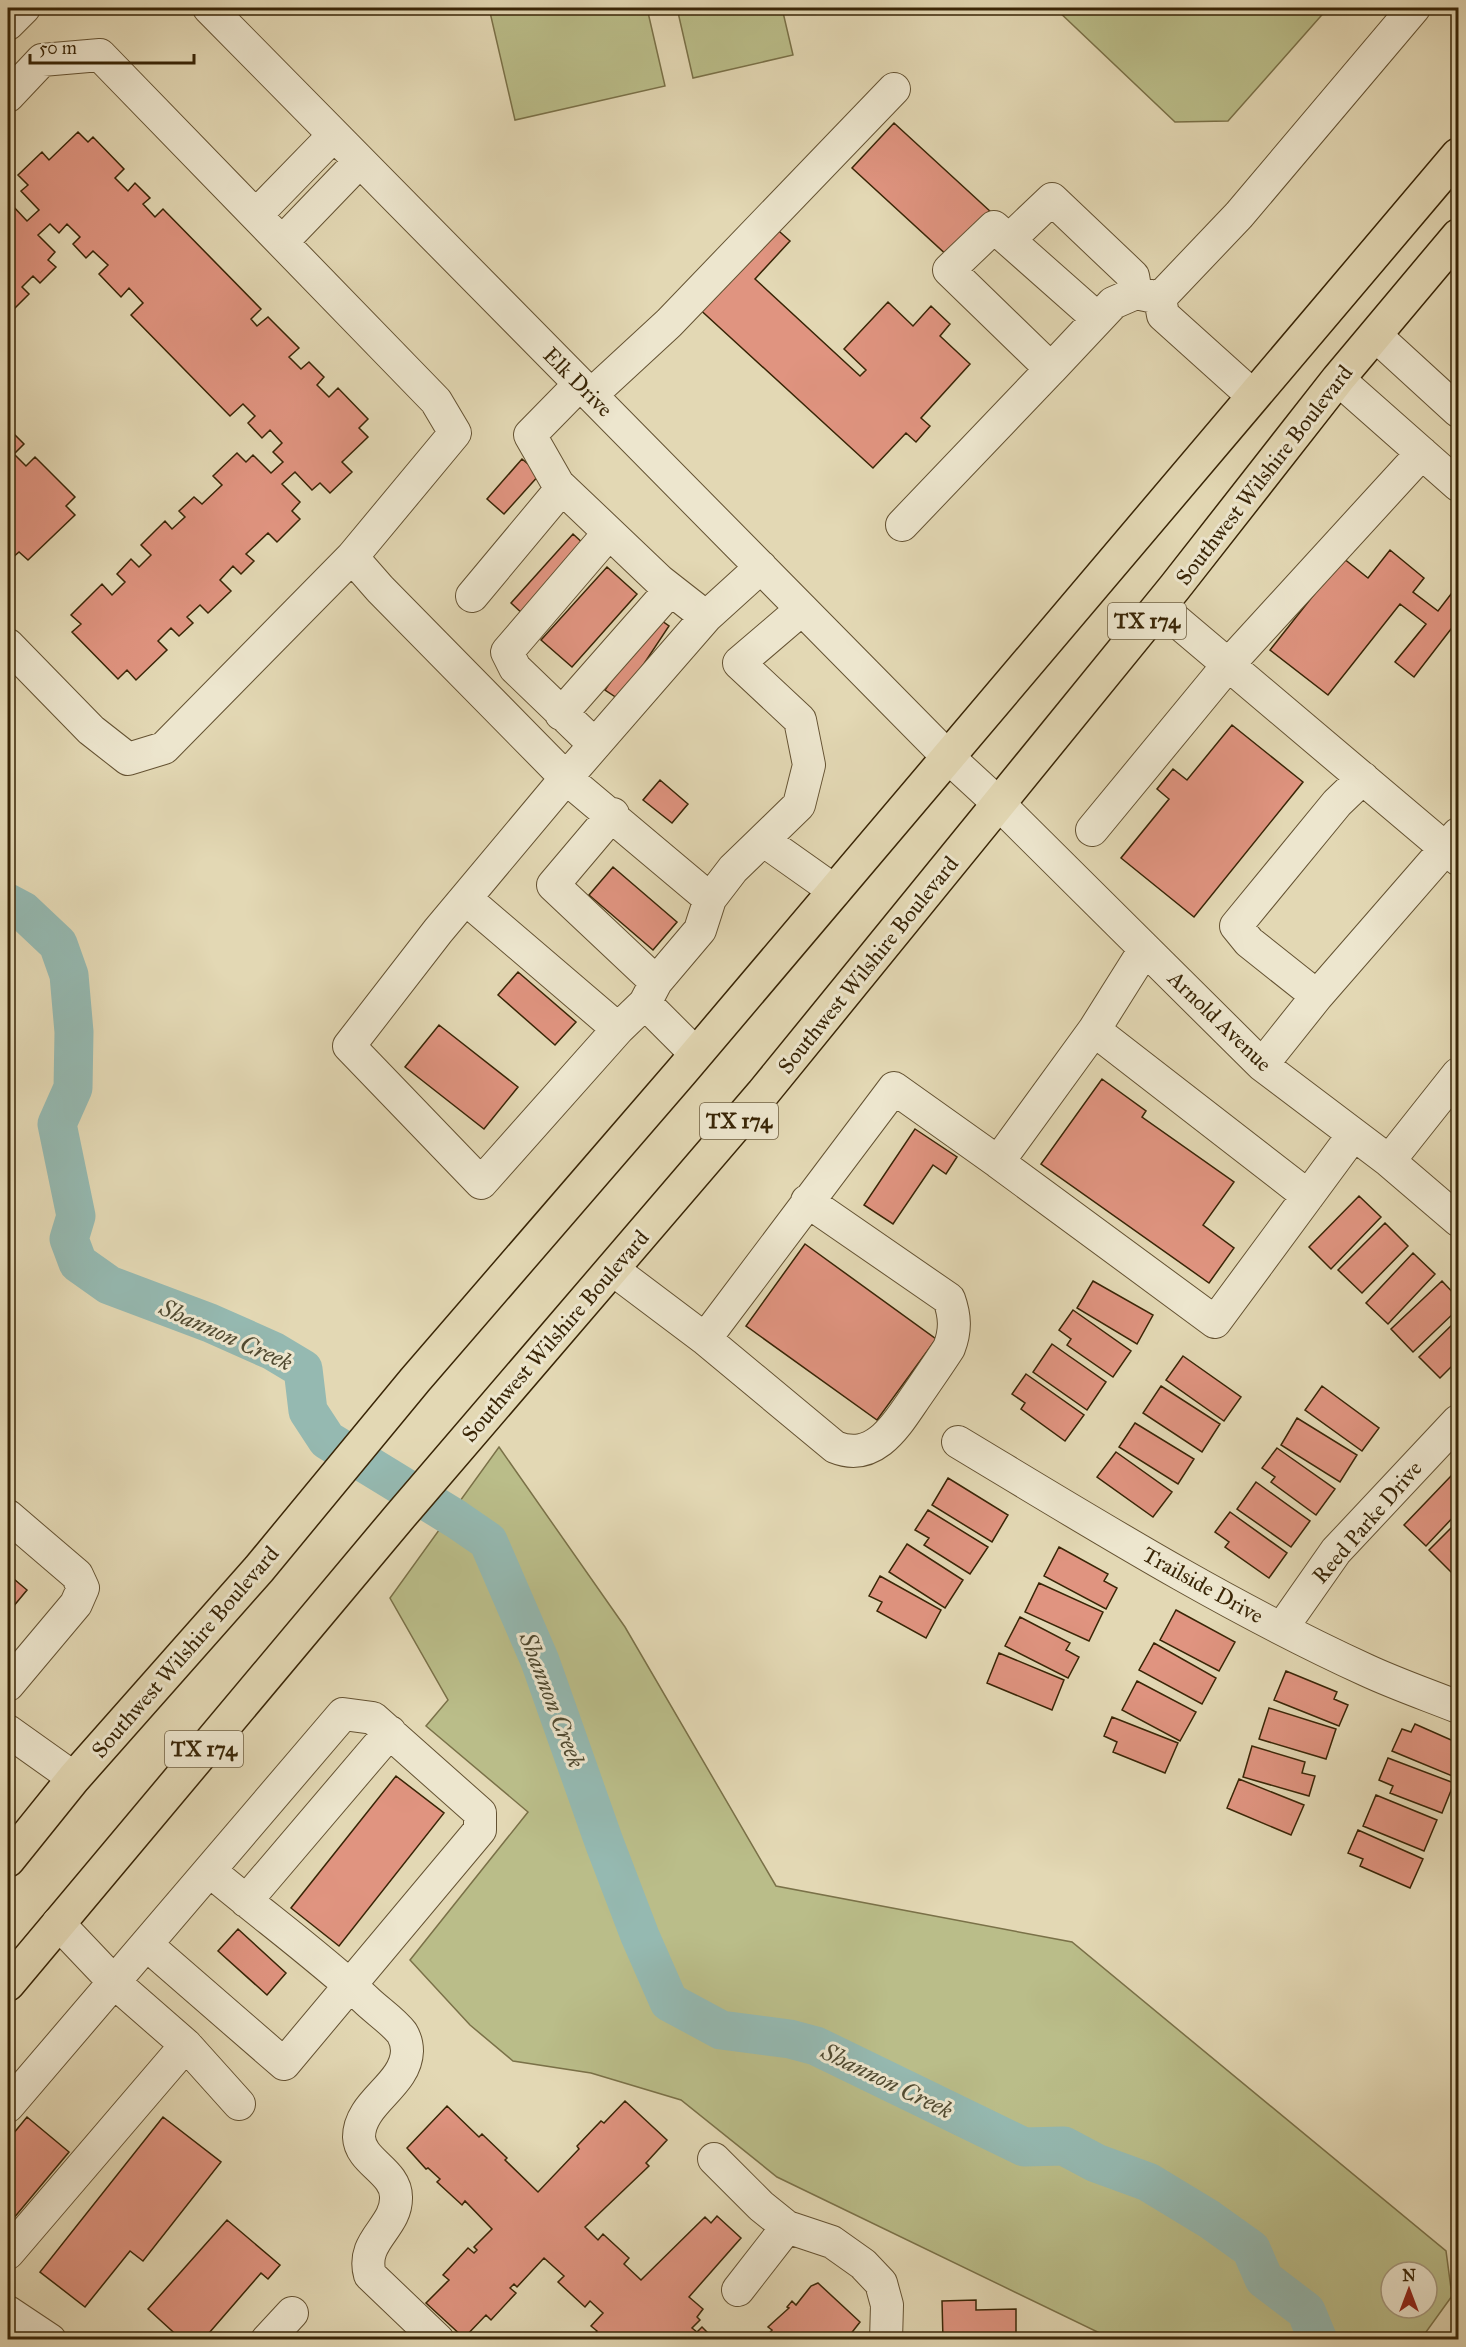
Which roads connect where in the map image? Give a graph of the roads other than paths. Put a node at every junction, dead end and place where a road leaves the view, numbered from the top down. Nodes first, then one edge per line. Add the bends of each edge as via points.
1 (24, 8) edge
2 (209, 8) edge
3 (1414, 8) edge
4 (8, 24) edge
5 (894, 89) dead end
6 (8, 96) edge
7 (334, 135) junction
8 (1458, 154) edge
9 (360, 161) junction
10 (257, 214) junction
11 (1458, 236) edge
12 (1009, 240) junction
13 (283, 242) junction
14 (1148, 295) junction
15 (1098, 319) junction
16 (1375, 335) junction
17 (1051, 369) junction
18 (1338, 379) junction
19 (585, 389) junction
20 (1253, 396) junction
21 (1458, 411) edge
22 (1422, 453) junction
23 (1458, 485) edge
24 (562, 488) junction
25 (902, 525) dead end
26 (609, 533) junction
27 (352, 556) junction
28 (761, 567) junction
29 (670, 590) junction
30 (472, 596) dead end
31 (1160, 607) junction
32 (802, 609) junction
33 (706, 617) junction
34 (8, 645) edge
35 (1228, 664) junction
36 (561, 714) junction
37 (594, 744) junction
38 (948, 757) junction
39 (566, 778) junction
40 (1363, 778) junction
41 (998, 803) junction
42 (613, 814) junction
43 (1092, 830) dead end
44 (763, 840) junction
45 (1454, 847) edge
46 (835, 891) junction
47 (466, 899) junction
48 (710, 899) junction
49 (1144, 949) junction
50 (651, 992) junction
51 (1317, 996) junction
52 (618, 1029) junction
53 (1094, 1030) junction
54 (696, 1054) junction
55 (1262, 1065) junction
56 (1458, 1074) edge
57 (1353, 1135) junction
58 (1389, 1161) junction
59 (998, 1162) junction
60 (1308, 1196) junction
61 (807, 1201) junction
62 (1458, 1220) edge
63 (612, 1269) junction
64 (705, 1339) junction
65 (1458, 1421) edge
66 (958, 1442) dead end
67 (8, 1516) edge
68 (1282, 1628) junction
69 (11, 1680) edge
70 (1458, 1707) edge
71 (8, 1731) edge
72 (390, 1732) junction
73 (74, 1778) junction
74 (8, 1860) edge
75 (210, 1872) junction
76 (246, 1901) junction
77 (58, 1923) junction
78 (147, 1946) junction
79 (115, 1983) junction
80 (8, 1984) edge
81 (350, 1985) junction
82 (186, 2045) junction
83 (239, 2103) dead end
84 (8, 2106) edge
85 (714, 2159) dead end
86 (787, 2227) junction
87 (8, 2253) edge
88 (738, 2290) dead end
89 (8, 2312) edge
90 (292, 2313) dead end
91 (50, 2340) edge
92 (267, 2340) edge
93 (438, 2340) edge
94 (886, 2340) edge

1 - 4 street
2 - 7 street, Elk Drive
3 - 14 street via 1239,215
5 - 19 street via 669,323
6 - 10 street via 42,60 100,55
7 - 9 street, Elk Drive
7 - 10 street
8 - 20 main road, Southwest Wilshire Boulevard / TX 174
9 - 13 street
9 - 19 street, Elk Drive
10 - 13 street
11 - 16 main road, Southwest Wilshire Boulevard / TX 174
12 - 14 street via 1052,199
12 - 15 street
12 - 17 street via 994,227 949,270
13 - 27 street via 436,401 455,433
14 - 15 street via 1113,303
14 - 20 street via 1163,315
15 - 17 street
16 - 18 main road, Southwest Wilshire Boulevard / TX 174
16 - 21 street
17 - 25 street
18 - 22 street
18 - 31 main road, Southwest Wilshire Boulevard / TX 174
19 - 24 street via 530,435
19 - 28 street, Elk Drive
20 - 38 main road, Southwest Wilshire Boulevard / TX 174
22 - 23 street
22 - 35 street
24 - 26 street
24 - 30 street
26 - 29 street
26 - 36 street via 507,652 514,668
27 - 34 street via 164,748 128,759 91,730
27 - 39 street
28 - 32 street, Elk Drive
28 - 33 street
29 - 33 street
29 - 36 street
31 - 35 street
31 - 41 main road, Southwest Wilshire Boulevard / TX 174
32 - 38 street, Elk Drive
32 - 44 street via 739,663 800,720 809,765 799,804
33 - 37 street
35 - 40 street
35 - 43 street
36 - 37 street
37 - 39 street
38 - 41 street, Elk Drive
38 - 46 main road, Southwest Wilshire Boulevard / TX 174
39 - 42 street
39 - 47 street
40 - 45 street
40 - 51 street via 1337,803 1236,926 1249,942
41 - 49 street, Arnold Avenue
41 - 63 main road, Southwest Wilshire Boulevard / TX 174 via 763,1094
42 - 48 street
42 - 50 street via 553,885
44 - 46 street
44 - 48 street
45 - 51 street
46 - 54 main road, Southwest Wilshire Boulevard / TX 174
47 - 52 street
47 - 52 street via 349,1046 481,1183
48 - 50 street via 700,930
49 - 53 street
49 - 55 street, Arnold Avenue
50 - 52 street
50 - 54 street
51 - 55 street
53 - 59 street
53 - 60 street
54 - 73 main road, Southwest Wilshire Boulevard / TX 174 via 415,1380 259,1569
55 - 57 street, Arnold Avenue
56 - 58 street
57 - 58 street, Arnold Avenue
57 - 60 street
58 - 62 street, Arnold Avenue
59 - 60 street via 1215,1322
59 - 61 street via 894,1088
61 - 64 street
61 - 64 street via 949,1299 954,1322 950,1348 891,1433 864,1450 853,1452 835,1447
63 - 64 street
63 - 77 main road, Southwest Wilshire Boulevard / TX 174
65 - 68 street, Reed Parke Drive via 1336,1551
66 - 68 street, Trailside Drive via 1161,1563
67 - 69 street via 77,1575 83,1588 76,1604
68 - 70 street, Trailside Drive via 1366,1671
71 - 73 street
72 - 75 street via 373,1718 343,1714
72 - 76 street
72 - 81 street via 480,1814 480,1830
73 - 74 main road, Southwest Wilshire Boulevard / TX 174
75 - 76 street
75 - 78 street
76 - 81 street
77 - 79 street
77 - 80 main road, Southwest Wilshire Boulevard / TX 174
78 - 79 street
78 - 81 street via 285,2064
79 - 82 street
79 - 84 street
81 - 93 street via 402,2033 407,2053 396,2079 360,2126 361,2148 393,2184 396,2194 395,2206 369,2250 370,2275
82 - 83 street
82 - 87 street
85 - 86 street
86 - 88 street
86 - 94 street via 832,2242 881,2283 886,2305
89 - 91 street
90 - 92 street

